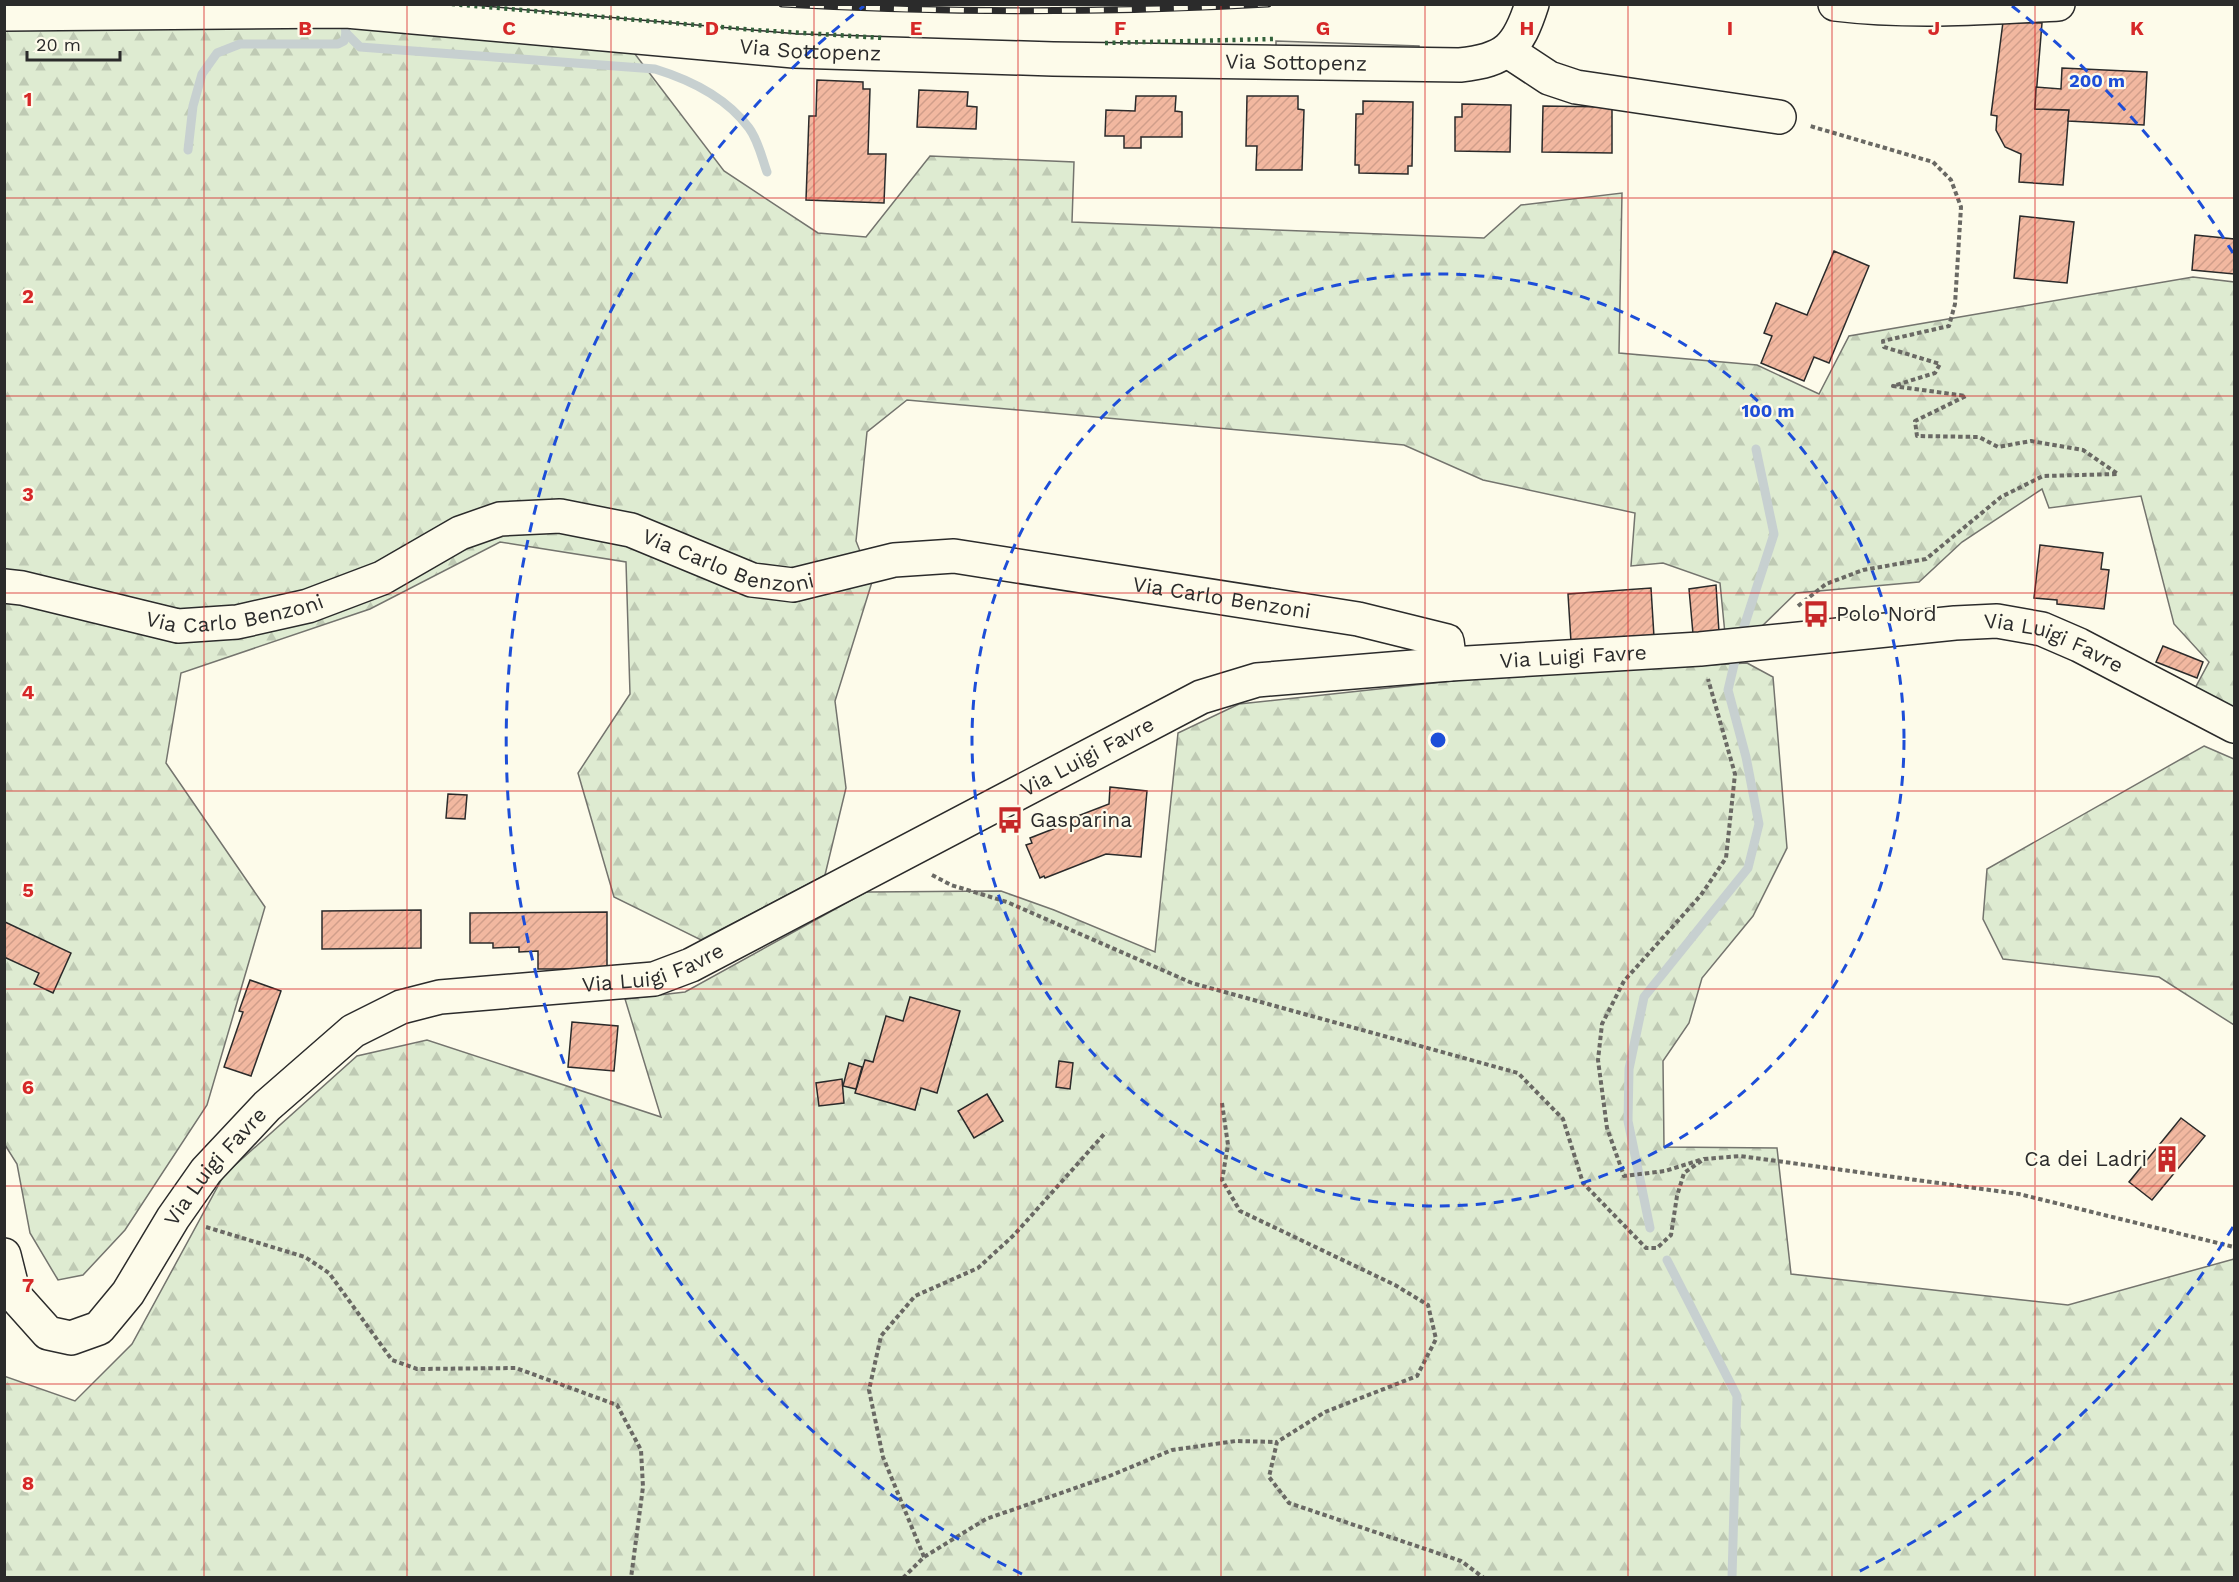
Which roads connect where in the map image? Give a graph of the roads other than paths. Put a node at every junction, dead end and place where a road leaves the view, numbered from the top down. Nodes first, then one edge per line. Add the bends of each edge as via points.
1 (1533, 4) edge
2 (1835, 4) edge
3 (2058, 4) edge
4 (4, 14) edge
5 (1508, 51) junction
6 (1779, 117) road end
7 (4, 586) edge
8 (1450, 664) junction
9 (2235, 726) edge
10 (4, 1255) edge

1 - 5 street
2 - 3 street via 1870,9 1943,10
4 - 5 street, Via Sottopenz via 346,11 794,51 1053,59 1460,65 1490,60
5 - 6 street via 1549,78 1576,87
7 - 8 street, Via Carlo Benzoni via 178,626 237,622 308,606 382,578 460,533 490,522 560,516 631,530 752,580 793,585 894,560 954,556 1358,620 1447,640
8 - 9 street, Via Luigi Favre via 1700,649 1997,621 2042,629 2079,645
8 - 10 street, Via Luigi Favre via 1257,680 1202,696 691,965 654,979 440,997 401,1006 353,1031 267,1106 206,1171 128,1293 99,1328 70,1338 48,1334 14,1295

